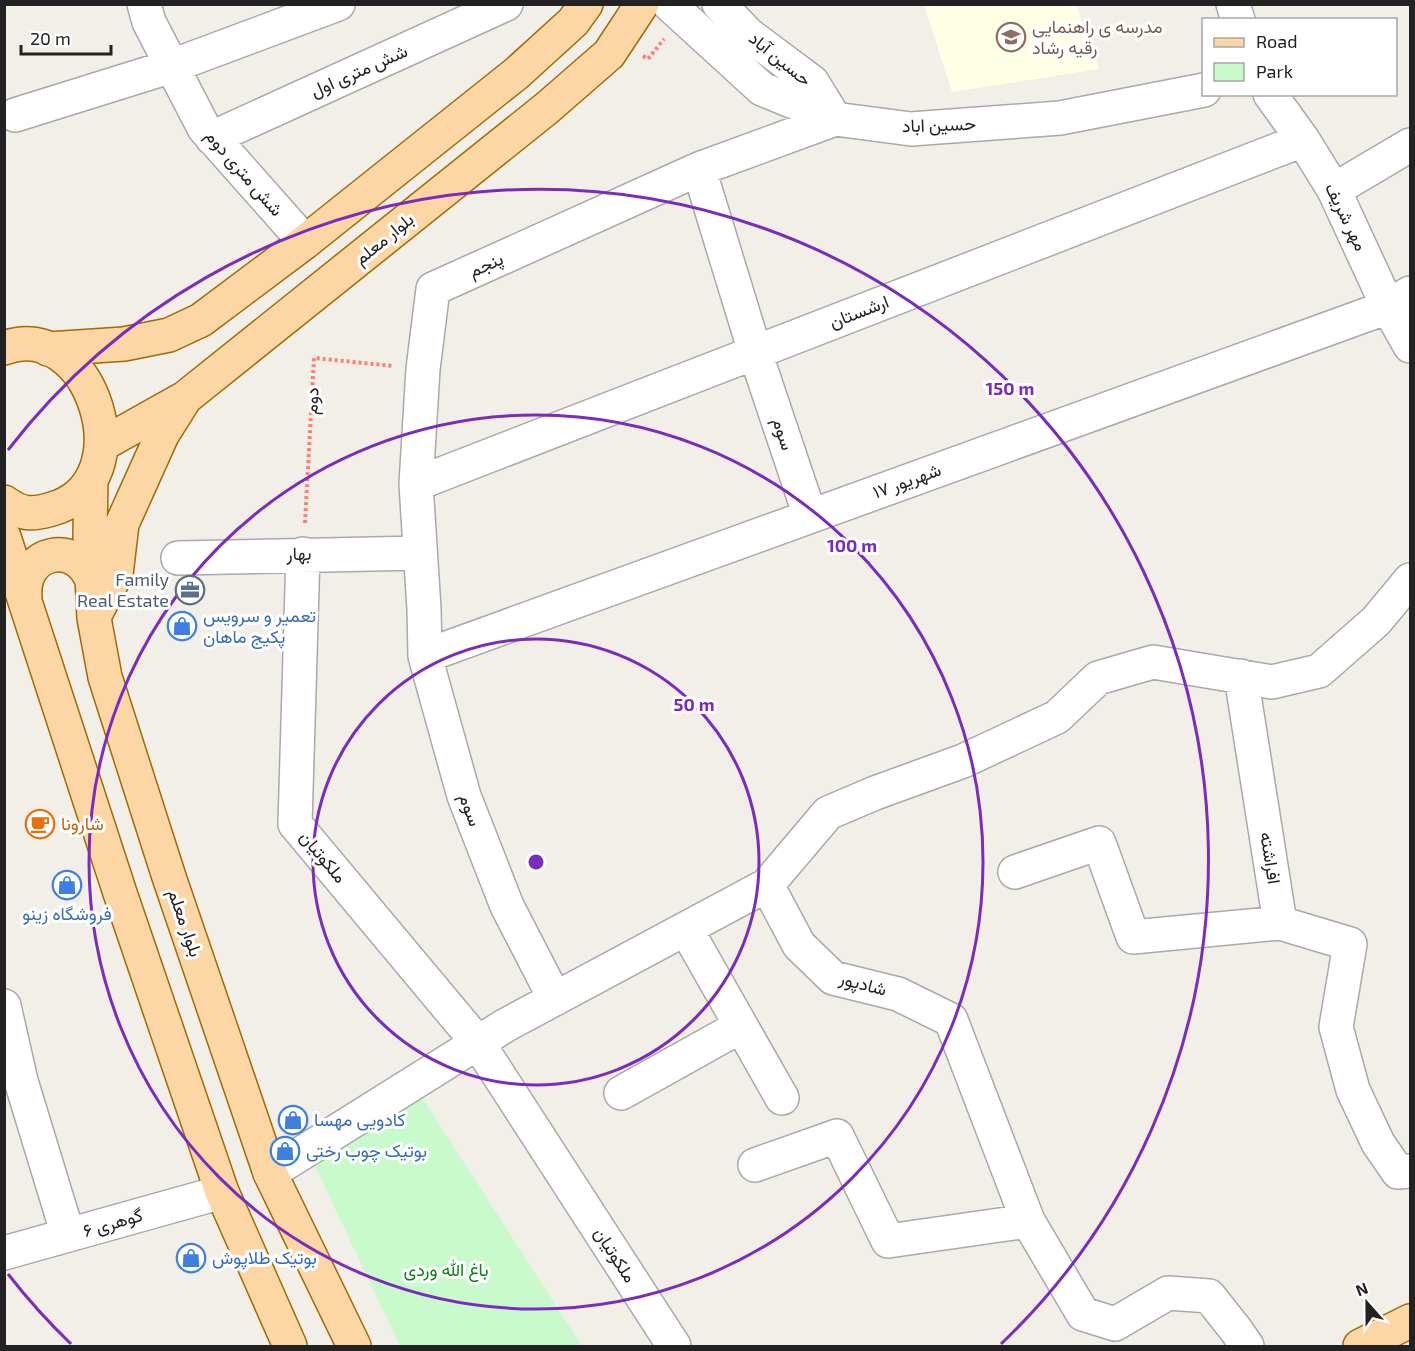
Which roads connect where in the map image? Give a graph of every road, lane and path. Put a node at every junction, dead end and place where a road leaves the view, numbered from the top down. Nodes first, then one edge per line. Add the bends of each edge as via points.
1 (144, 4) edge
2 (338, 4) edge
3 (507, 4) edge
4 (586, 4) edge
5 (642, 4) edge
6 (669, 4) edge
7 (719, 4) edge
8 (268, 18) edge
9 (172, 66) junction
10 (1202, 90) edge
11 (1271, 96) edge
12 (15, 115) dead end
13 (835, 119) junction
14 (212, 138) junction
15 (1303, 140) junction
16 (1410, 145) edge
17 (699, 170) junction
18 (1334, 190) junction
19 (305, 242) junction
20 (1399, 300) edge
21 (8, 339) edge
22 (1410, 346) edge
23 (48, 349) junction
24 (756, 352) junction
25 (423, 369) junction
26 (185, 398) junction
27 (101, 445) junction
28 (91, 481) junction
29 (416, 484) junction
30 (4, 502) edge
31 (810, 516) junction
32 (4, 537) edge
33 (420, 553) junction
34 (303, 554) junction
35 (178, 558) dead end
36 (1410, 580) edge
37 (93, 583) junction
38 (25, 597) junction
39 (424, 609) joint
40 (93, 618) junction
41 (425, 656) junction
42 (1241, 676) junction
43 (1015, 872) dead end
44 (767, 885) junction
45 (1280, 923) junction
46 (686, 929) junction
47 (555, 999) junction
48 (4, 1006) edge
49 (741, 1026) junction
50 (478, 1042) junction
51 (621, 1093) dead end
52 (782, 1098) dead end
53 (755, 1165) dead end
54 (1410, 1171) edge
55 (270, 1173) junction
56 (222, 1192) junction
57 (1028, 1221) junction
58 (68, 1235) junction
59 (4, 1253) edge
60 (1410, 1321) edge
61 (290, 1347) edge
62 (354, 1347) edge
63 (674, 1347) edge
64 (1247, 1347) edge
65 (1360, 1347) edge

1 - 9 street, شش متری دوم
2 - 8 street
3 - 14 street, شش متری اول
4 - 19 main road via 573,22 517,73
5 - 26 main road, بلوار معلم via 609,54 547,108
6 - 13 street, حسین اباد via 762,89
7 - 13 street, حسین آباد via 749,35 812,82
8 - 9 street
9 - 12 street
9 - 14 street, شش متری دوم
10 - 13 street, حسین اباد via 1048,119 911,129
11 - 15 street, مهر شریف
13 - 17 street, پنجم
14 - 19 street, شش متری دوم
15 - 18 street, مهر شریف
15 - 24 street, ارشستان
16 - 18 street
17 - 24 street
17 - 25 street, پنجم via 433,289
18 - 20 street, مهر شریف
19 - 23 main road via 201,320 169,335 124,344
20 - 22 street, مهر شریف
20 - 31 street, ۱۷ شهریور
21 - 23 main road
23 - 27 main road via 69,362 91,391 100,421
24 - 29 street, ارشستان
24 - 31 street, سوم
25 - 29 street, پنجم
25 - 34 path, دوم via 314,358
26 - 27 main road, بلوار معلم
26 - 40 main road via 162,435 122,524 116,574
27 - 28 main road
28 - 30 main road via 61,507 35,514 16,511
28 - 37 main road, بلوار معلم
29 - 33 street, پنجم
31 - 41 street, ۱۷ شهریور
32 - 38 main road
33 - 34 street, بهار
33 - 39 street, پنجم
34 - 35 street, بهار
34 - 50 street, ملکوتیان via 295,824
36 - 42 street via 1376,621 1319,671 1272,682
37 - 38 main road via 90,572 73,557 51,555 41,559 26,575
37 - 40 main road, بلوار معلم
38 - 56 main road
39 - 41 street, سوم
40 - 55 main road, بلوار معلم via 107,683
41 - 47 street, سوم via 469,807 507,906
42 - 44 street via 1153,662 1098,678 1057,717 963,760 828,813
42 - 45 street, افراشته
43 - 45 street via 1099,843 1133,938
44 - 46 street
44 - 57 street, شادپور via 799,945 833,978 898,994 951,1020
45 - 54 street via 1350,944 1336,1027 1353,1090 1378,1143 1398,1172
46 - 47 street
46 - 49 street
47 - 50 street
48 - 58 street via 21,1081
49 - 51 street
49 - 52 street
50 - 55 street
50 - 63 street, ملکوتیان
53 - 57 street via 837,1136 888,1241
55 - 62 main road, بلوار معلم
56 - 58 street, گوهری ۶
56 - 61 main road
57 - 64 street, شادپور via 1083,1314 1114,1324 1168,1293 1209,1296
58 - 59 street, گوهری ۶
60 - 65 main road

